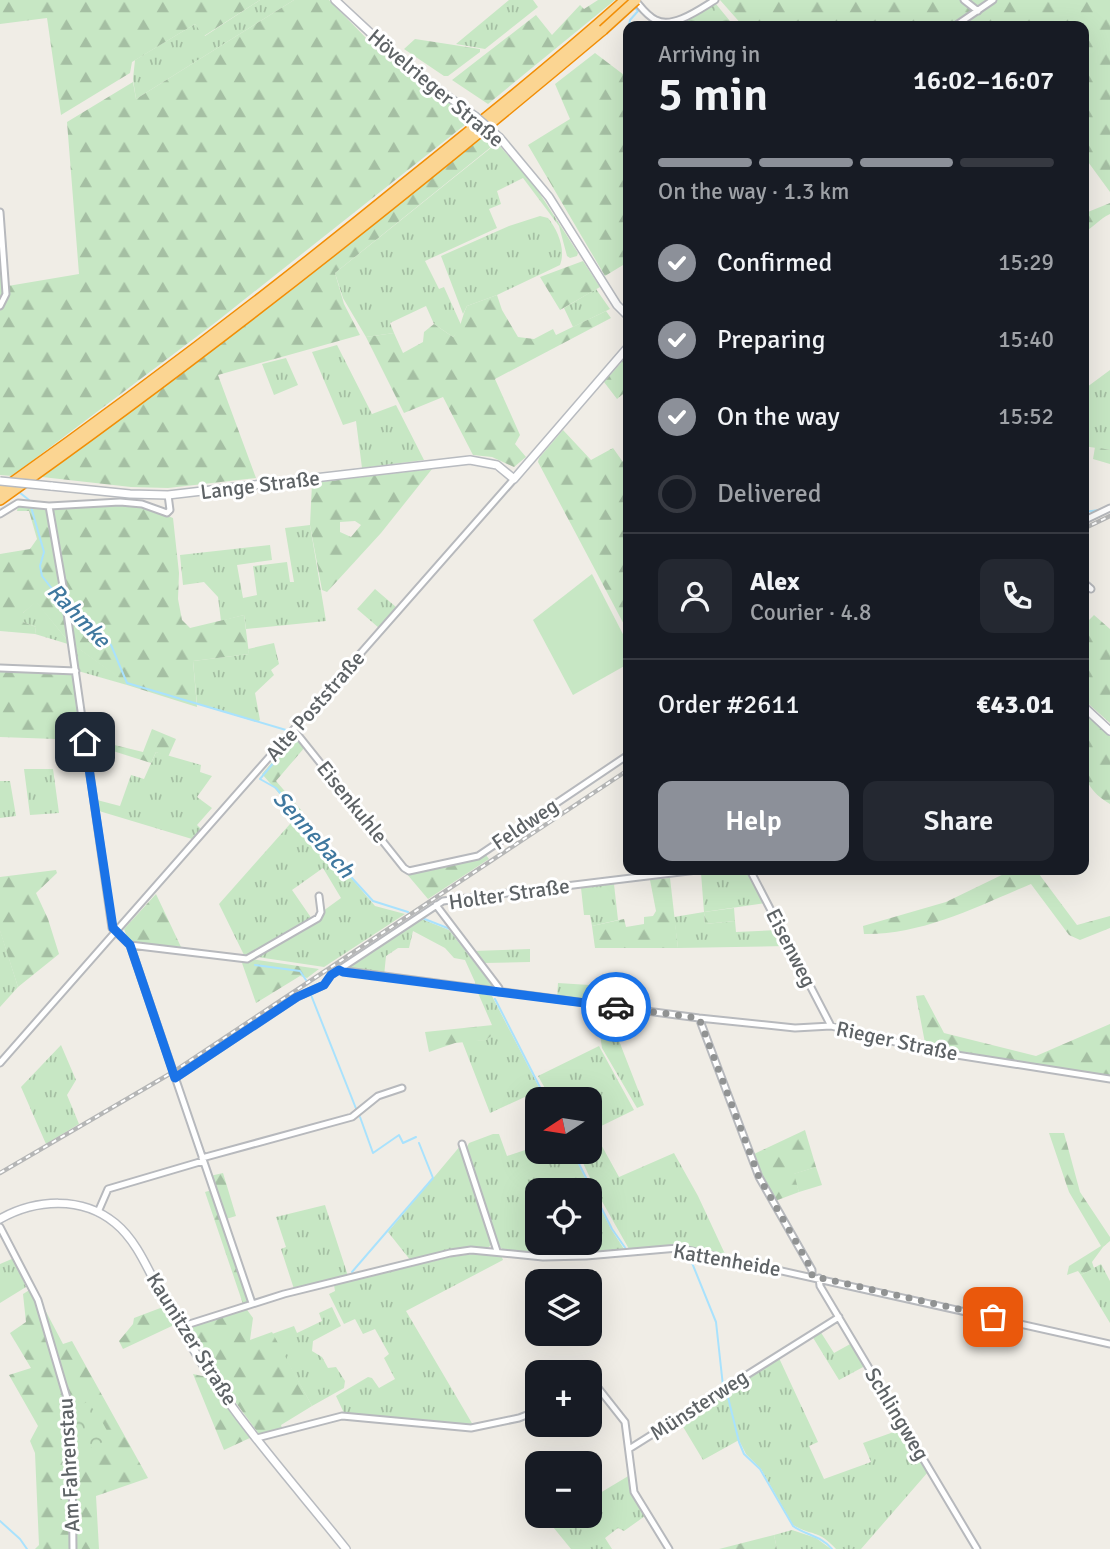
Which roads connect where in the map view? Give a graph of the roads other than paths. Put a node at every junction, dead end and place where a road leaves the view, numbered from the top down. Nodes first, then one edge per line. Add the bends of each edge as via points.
1 (335, 0) edge
2 (625, 0) edge
3 (636, 0) edge
4 (715, 0) edge
5 (964, 0) edge
6 (993, 0) edge
7 (978, 11) junction
8 (658, 21) edge
9 (670, 21) edge
10 (963, 21) edge
11 (0, 212) edge
12 (0, 306) edge
13 (623, 311) edge
14 (623, 353) edge
15 (514, 478) junction
16 (9, 486) edge
17 (168, 495) junction
18 (0, 500) edge
19 (49, 506) junction
20 (1107, 510) edge
21 (0, 514) edge
22 (1089, 518) edge
23 (0, 668) edge
24 (76, 671) junction
25 (1089, 710) edge
26 (294, 730) junction
27 (1110, 731) edge
28 (623, 758) edge
29 (412, 871) joint
30 (655, 875) edge
31 (753, 875) edge
32 (319, 896) dead end
33 (436, 905) junction
34 (116, 933) junction
35 (130, 945) junction
36 (339, 970) junction
37 (499, 992) junction
38 (699, 1018) junction
39 (831, 1026) junction
40 (0, 1063) edge
41 (175, 1078) junction
42 (1110, 1079) edge
43 (402, 1088) dead end
44 (462, 1144) dead end
45 (202, 1159) junction
46 (98, 1212) junction
47 (0, 1219) edge
48 (0, 1227) edge
49 (497, 1251) junction
50 (812, 1276) junction
51 (820, 1278) junction
52 (252, 1303) junction
53 (839, 1317) junction
54 (180, 1327) junction
55 (1110, 1344) edge
56 (602, 1392) edge
57 (525, 1416) edge
58 (257, 1438) junction
59 (629, 1449) junction
60 (74, 1549) edge
61 (346, 1549) edge
62 (669, 1549) edge
63 (977, 1549) edge

1 - 13 street, Hövelrieger Straße, bridge via 407,67 500,138 549,197
2 - 16 highway via 330,243
3 - 8 street
3 - 16 highway, bridge via 349,238 151,391
4 - 9 street
5 - 7 street
6 - 7 street
7 - 10 street
11 - 12 street via 6,294
14 - 15 street, Alte Poststraße
15 - 17 street, Lange Straße via 498,465 470,460
15 - 26 street, Alte Poststraße
16 - 17 street, Lange Straße, bridge
16 - 18 highway
17 - 19 street via 167,513 120,502
19 - 21 street via 11,506
19 - 24 street
20 - 22 street
23 - 24 street
24 - 34 street
25 - 27 street
26 - 29 street, Eisenkuhle via 404,868
26 - 34 street, Alte Poststraße
28 - 29 street, Feldweg via 478,856
30 - 33 street, Holter Straße via 451,899
31 - 39 street, Eisenweg
32 - 35 street via 318,918 247,959
33 - 36 street, Holter Straße
33 - 37 street
34 - 35 street
34 - 40 street, Alte Poststraße
35 - 41 street
36 - 37 street, Rieger Straße
36 - 41 street via 324,985 297,997
37 - 38 street, Rieger Straße
38 - 39 street, Rieger Straße via 795,1028
38 - 50 street via 759,1177
39 - 42 street, Rieger Straße via 931,1051
41 - 45 street
43 - 45 street via 379,1096 352,1117
44 - 49 street
45 - 46 street via 108,1189
45 - 52 street
46 - 47 street, Kaunitzer Straße via 47,1203
46 - 54 street, Kaunitzer Straße via 128,1237
48 - 60 street, Am Fahrenstau via 38,1300 67,1398
49 - 50 street, Kattenheide via 554,1257 678,1248
49 - 52 street, Kattenheide via 450,1253
50 - 51 street, Kattenheide
51 - 53 street, Schlingweg via 820,1286
51 - 55 street, Kattenheide
52 - 54 street, Kattenheide
53 - 59 street, Münsterweg
53 - 63 street, Schlingweg
54 - 58 street, Kaunitzer Straße
56 - 59 street, Münsterweg via 622,1416
57 - 58 street via 471,1428 342,1416
58 - 61 street, Kaunitzer Straße
59 - 62 street via 637,1499

